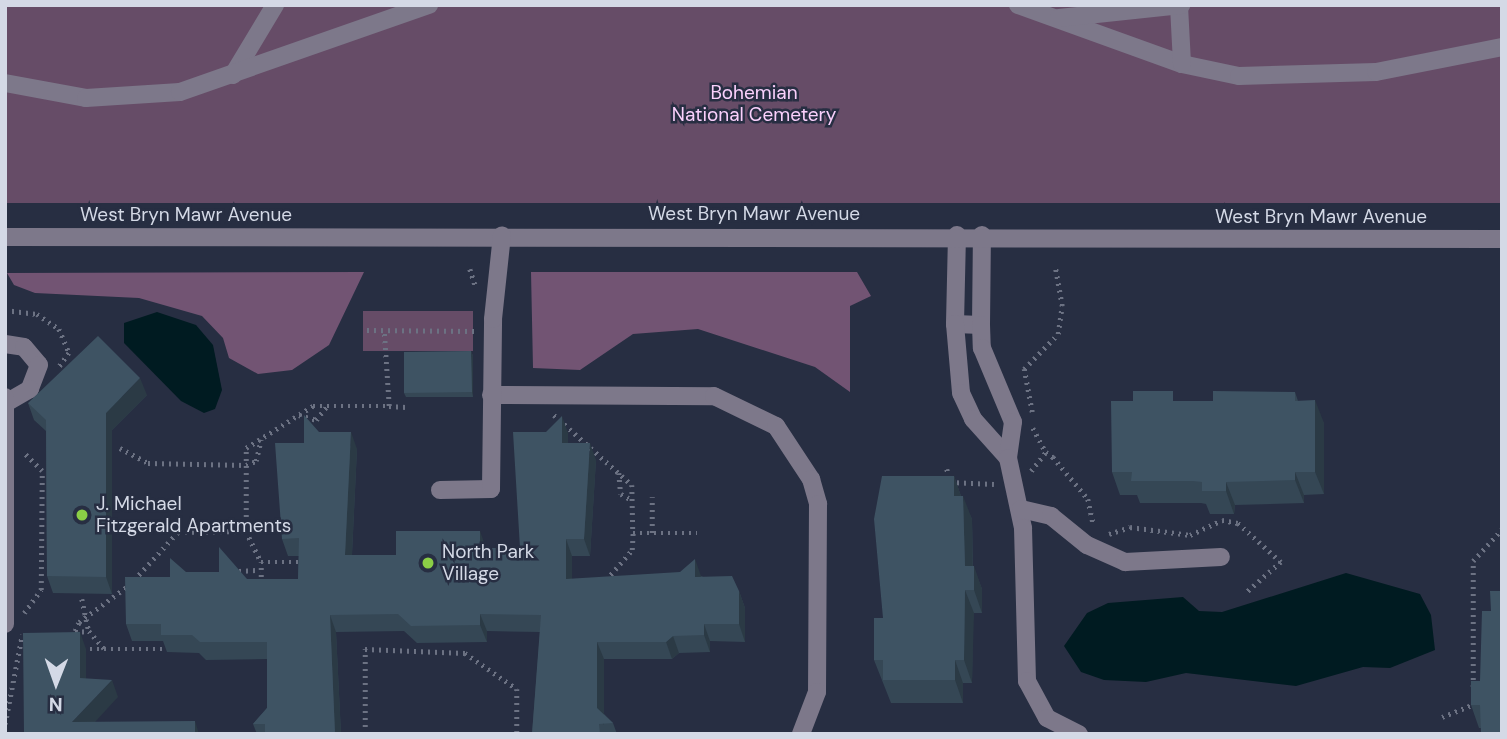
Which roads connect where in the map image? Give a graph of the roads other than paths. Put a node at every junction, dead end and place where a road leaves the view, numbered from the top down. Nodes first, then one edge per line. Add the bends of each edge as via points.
1 (275, 5) edge
2 (429, 5) edge
3 (1018, 5) edge
4 (1180, 5) edge
5 (1051, 12) edge
6 (1502, 47) edge
7 (1182, 64) junction
8 (233, 75) junction
9 (5, 83) edge
10 (957, 235) junction
11 (5, 236) edge
12 (502, 236) junction
13 (982, 236) junction
14 (1502, 239) edge
15 (955, 324) junction
16 (981, 324) junction
17 (5, 344) edge
18 (491, 395) junction
19 (7, 399) edge
20 (1008, 458) junction
21 (440, 490) dead end
22 (1021, 509) junction
23 (1221, 557) dead end
24 (5, 624) edge
25 (1053, 730) edge
26 (801, 734) edge
27 (1079, 734) edge

1 - 8 street
2 - 8 street
3 - 5 street
4 - 5 street
4 - 7 street
5 - 7 street
6 - 7 street via 1450,62 1287,79
8 - 9 street via 180,92 98,98
10 - 12 street, West Bryn Mawr Avenue
10 - 13 street, West Bryn Mawr Avenue
10 - 15 street
11 - 12 street, West Bryn Mawr Avenue
12 - 18 street
13 - 14 street, West Bryn Mawr Avenue
13 - 16 street
15 - 16 street
15 - 20 street via 961,393 973,419
16 - 20 street via 982,348 1013,422
17 - 19 street via 24,347 39,365 30,389
18 - 21 street via 491,489
18 - 26 street via 714,396 776,426 811,480 818,504 817,692
19 - 24 street
20 - 22 street
22 - 23 street via 1051,516 1087,545 1125,562
22 - 25 street via 1021,646 1035,703
25 - 27 street

